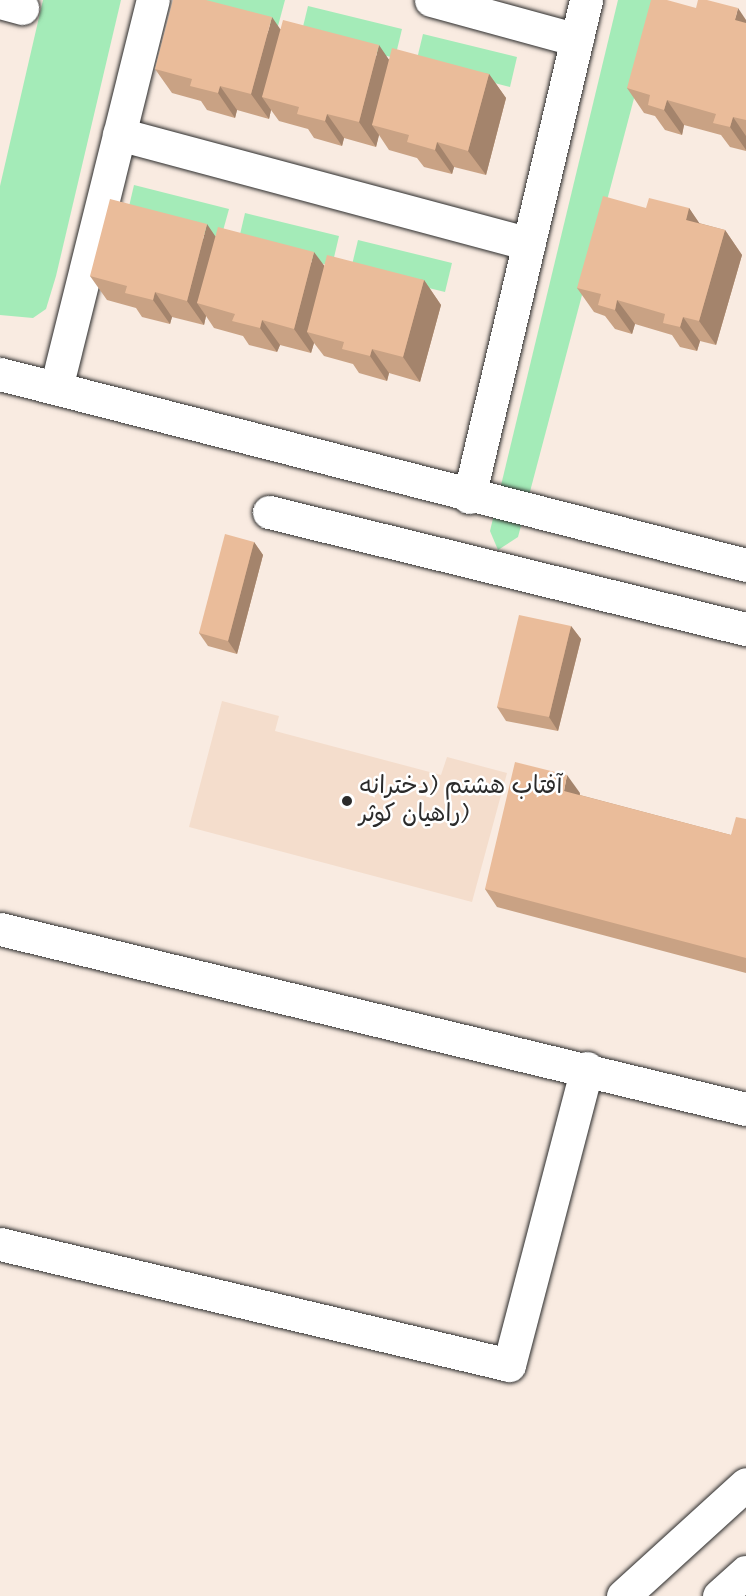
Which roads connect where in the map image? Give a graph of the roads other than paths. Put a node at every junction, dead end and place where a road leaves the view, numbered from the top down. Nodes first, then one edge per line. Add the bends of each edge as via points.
1 (153, 0) edge
2 (431, 0) edge
3 (586, 0) edge
4 (577, 40) junction
5 (119, 135) junction
6 (529, 244) junction
7 (0, 374) edge
8 (56, 388) junction
9 (469, 496) junction
10 (269, 512) dead end
11 (746, 565) edge
12 (746, 629) edge
13 (0, 929) edge
14 (587, 1068) junction
15 (746, 1109) edge
16 (0, 1244) edge
17 (746, 1484) edge
18 (746, 1572) edge
19 (623, 1596) edge
20 (719, 1596) edge

1 - 5 street
2 - 4 street
3 - 4 street
4 - 6 street
5 - 6 street
5 - 8 street
6 - 9 street
7 - 8 street
8 - 9 street
9 - 11 street
10 - 12 street
13 - 14 street
14 - 15 street
14 - 16 street via 509,1365
17 - 19 street
18 - 20 street

